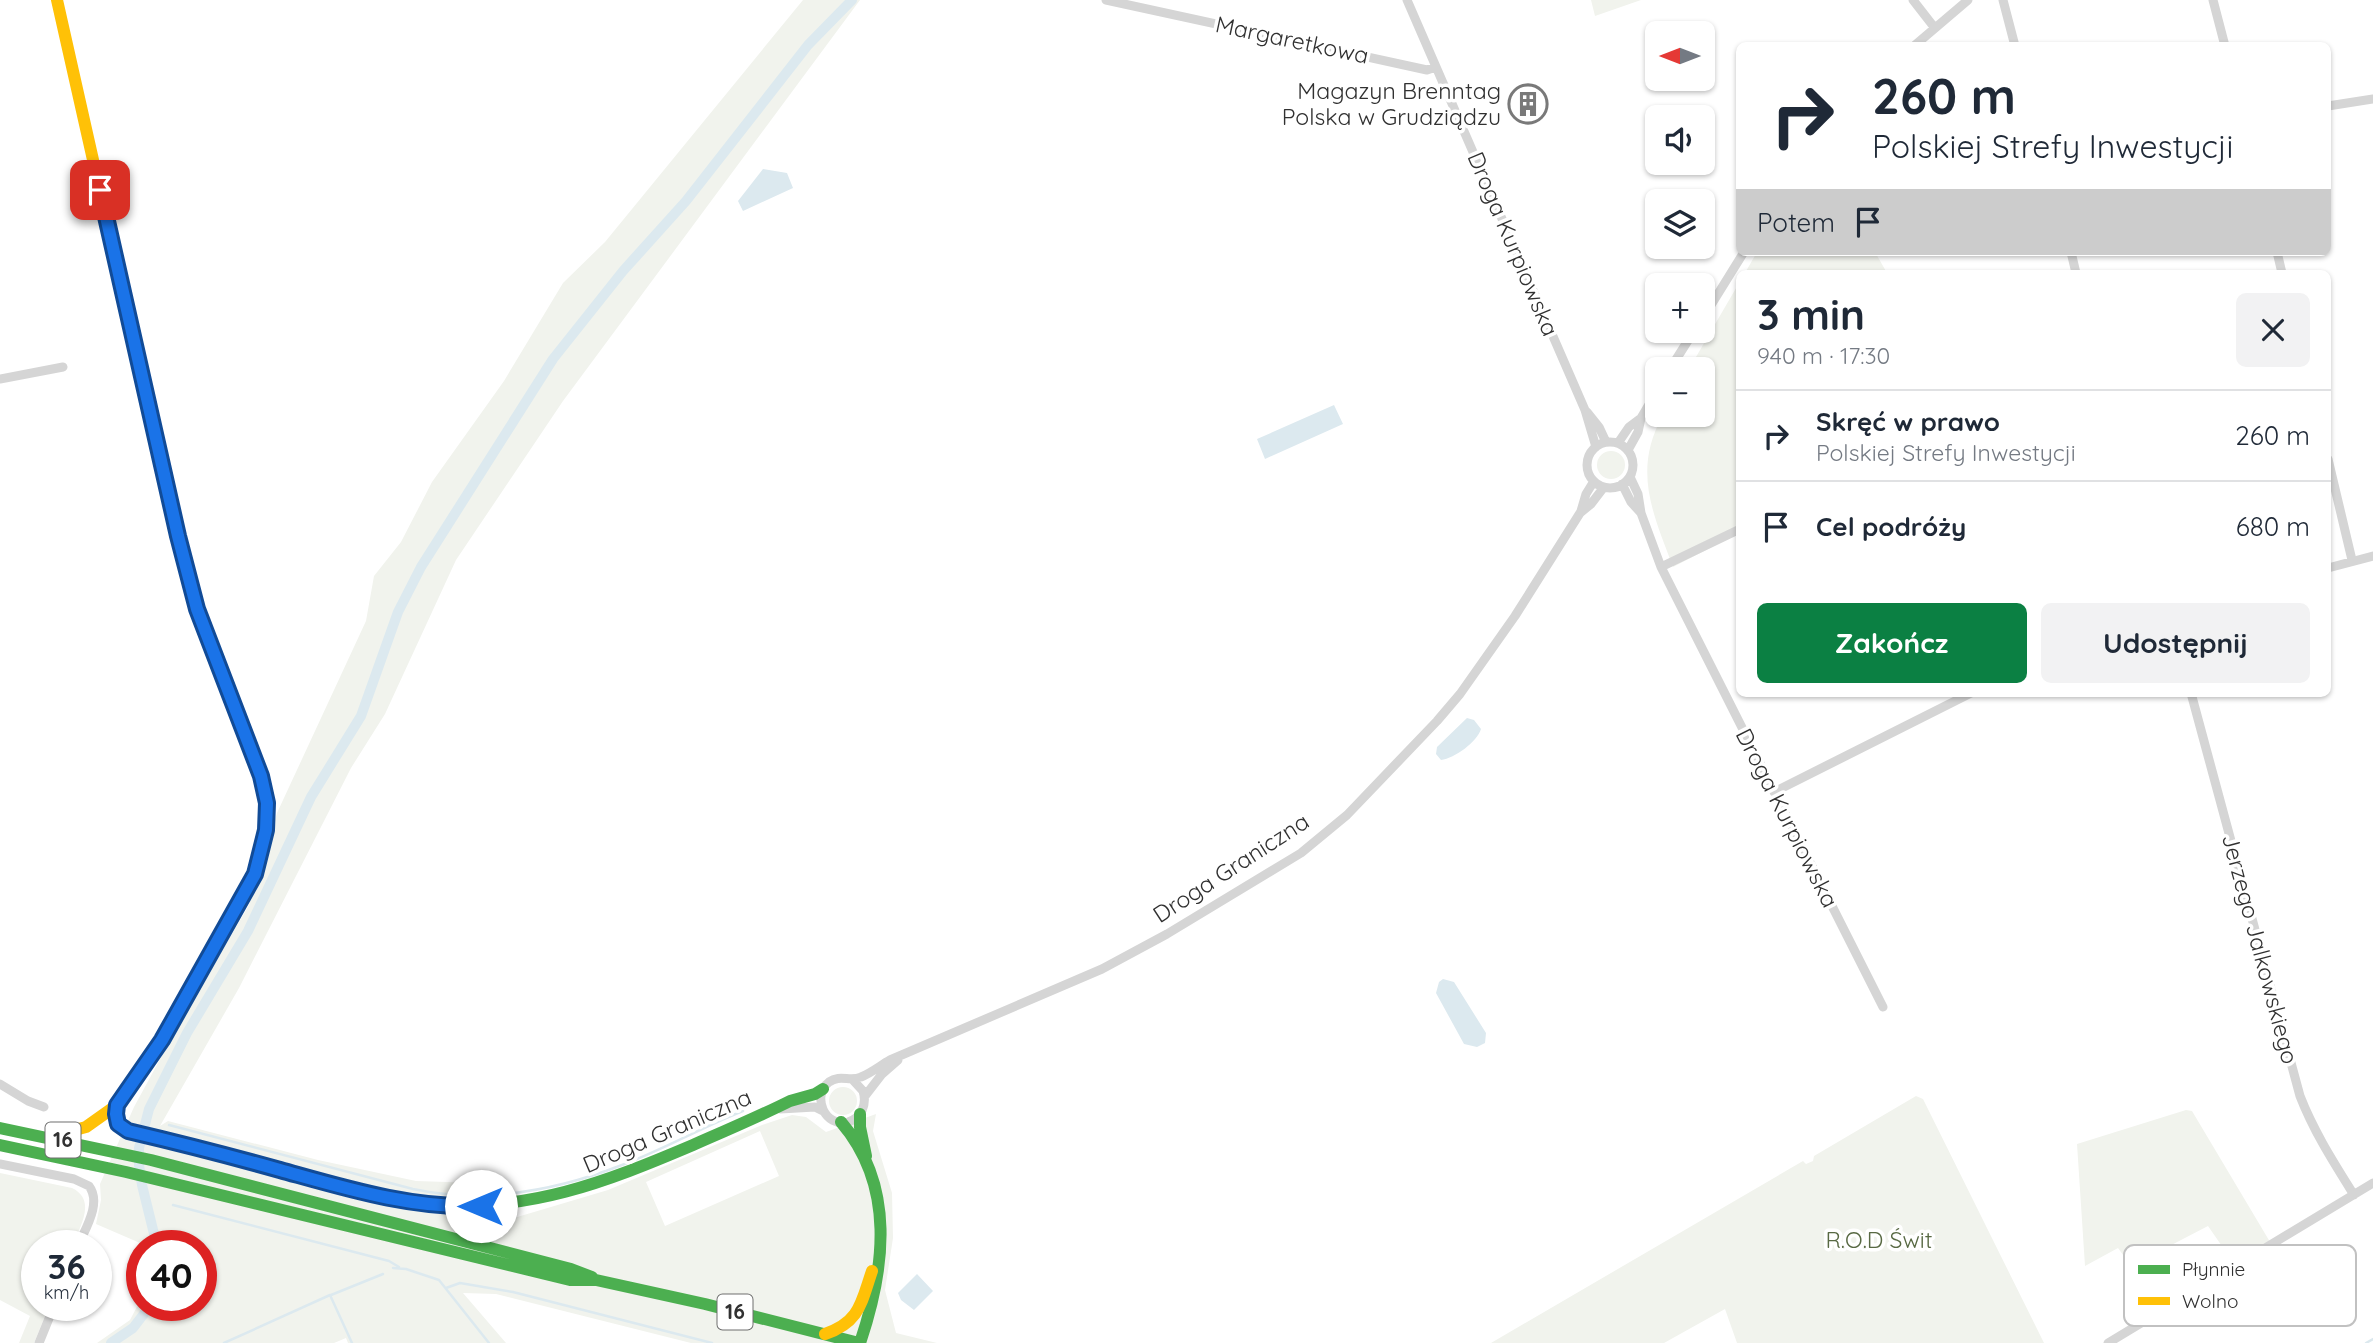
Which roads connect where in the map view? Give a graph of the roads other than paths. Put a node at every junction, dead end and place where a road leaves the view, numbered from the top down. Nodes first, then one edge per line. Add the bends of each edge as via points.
1 (57, 0) edge
2 (1106, 0) edge
3 (1407, 0) edge
4 (1913, 0) edge
5 (1968, 0) edge
6 (2003, 0) edge
7 (2213, 0) edge
8 (1934, 27) junction
9 (1918, 42) edge
10 (2014, 42) edge
11 (2224, 42) edge
12 (1436, 67) junction
13 (2373, 99) edge
14 (2331, 106) edge
15 (1741, 256) edge
16 (1715, 298) edge
17 (64, 367) dead end
18 (0, 380) edge
19 (1585, 410) junction
20 (1645, 411) edge
21 (1641, 418) junction
22 (1606, 442) junction
23 (1618, 443) junction
24 (1596, 447) junction
25 (1628, 450) junction
26 (2331, 471) edge
27 (1630, 477) junction
28 (1594, 481) junction
29 (1622, 484) junction
30 (1604, 486) junction
31 (1580, 513) junction
32 (1641, 513) junction
33 (1736, 531) edge
34 (2373, 556) edge
35 (2352, 560) junction
36 (1661, 567) junction
37 (2331, 567) edge
38 (1962, 697) edge
39 (2192, 697) edge
40 (1774, 792) junction
41 (1883, 1007) dead end
42 (902, 1057) junction
43 (852, 1079) junction
44 (0, 1084) edge
45 (823, 1089) junction
46 (865, 1096) junction
47 (117, 1105) junction
48 (44, 1107) dead end
49 (772, 1110) junction
50 (824, 1111) junction
51 (860, 1114) junction
52 (841, 1122) junction
53 (0, 1128) edge
54 (46, 1137) junction
55 (0, 1145) edge
56 (0, 1164) edge
57 (869, 1167) junction
58 (2373, 1183) edge
59 (2354, 1195) junction
60 (85, 1230) edge
61 (2271, 1245) edge
62 (878, 1254) junction
63 (596, 1280) junction
64 (48, 1321) edge
65 (2136, 1326) edge
66 (825, 1334) junction
67 (39, 1343) edge
68 (860, 1343) edge
69 (2108, 1343) edge

1 - 47 main road via 184,561 267,803 266,830 255,874 162,1040
2 - 12 street, Margaretkowa via 1427,70
3 - 12 street, Droga Kurpiowska
4 - 8 street
5 - 8 street
6 - 10 street
7 - 11 street
8 - 9 street
12 - 19 street, Droga Kurpiowska
13 - 14 street
15 - 16 street
17 - 18 street
19 - 22 street, Droga Kurpiowska
19 - 24 street, Droga Kurpiowska
20 - 21 street
21 - 23 street
21 - 25 street
22 - 23 street
22 - 24 street
23 - 25 street
24 - 28 street via 1588,460
25 - 27 street via 1633,463
26 - 35 street
27 - 29 street
27 - 32 street, Droga Kurpiowska
28 - 30 street
28 - 31 street, Droga Graniczna
29 - 30 street
29 - 32 street, Droga Kurpiowska
30 - 31 street, Droga Graniczna
31 - 42 street, Droga Graniczna via 1516,616 1453,703 1347,814 1301,853 1135,953
32 - 36 street, Droga Kurpiowska
33 - 36 street
34 - 35 street
35 - 37 street
36 - 40 street, Droga Kurpiowska
38 - 40 street
39 - 59 street, Jerzego Jalkowskiego via 2300,1096
40 - 41 street, Droga Kurpiowska
42 - 43 street, Droga Graniczna
42 - 46 street, Droga Graniczna
43 - 45 street via 833,1080
43 - 46 street
44 - 48 street
45 - 49 main road, Droga Graniczna
45 - 50 street
46 - 51 street
47 - 49 main road, Droga Graniczna via 118,1124 128,1131 319,1181 418,1204 455,1207 552,1198 628,1174
47 - 54 main road via 86,1127
49 - 50 street, Droga Graniczna via 803,1106
50 - 52 street
51 - 52 street
51 - 57 main road
52 - 57 main road
53 - 54 main road, 16
54 - 63 main road, 16 via 571,1269
55 - 63 main road, 16 via 570,1280
56 - 60 street via 89,1186 93,1211
57 - 62 main road via 880,1206
58 - 59 street
59 - 61 street
62 - 66 main road via 852,1322
62 - 68 main road via 875,1292
63 - 66 main road, 16
64 - 67 street
65 - 69 street
66 - 68 main road, 16

